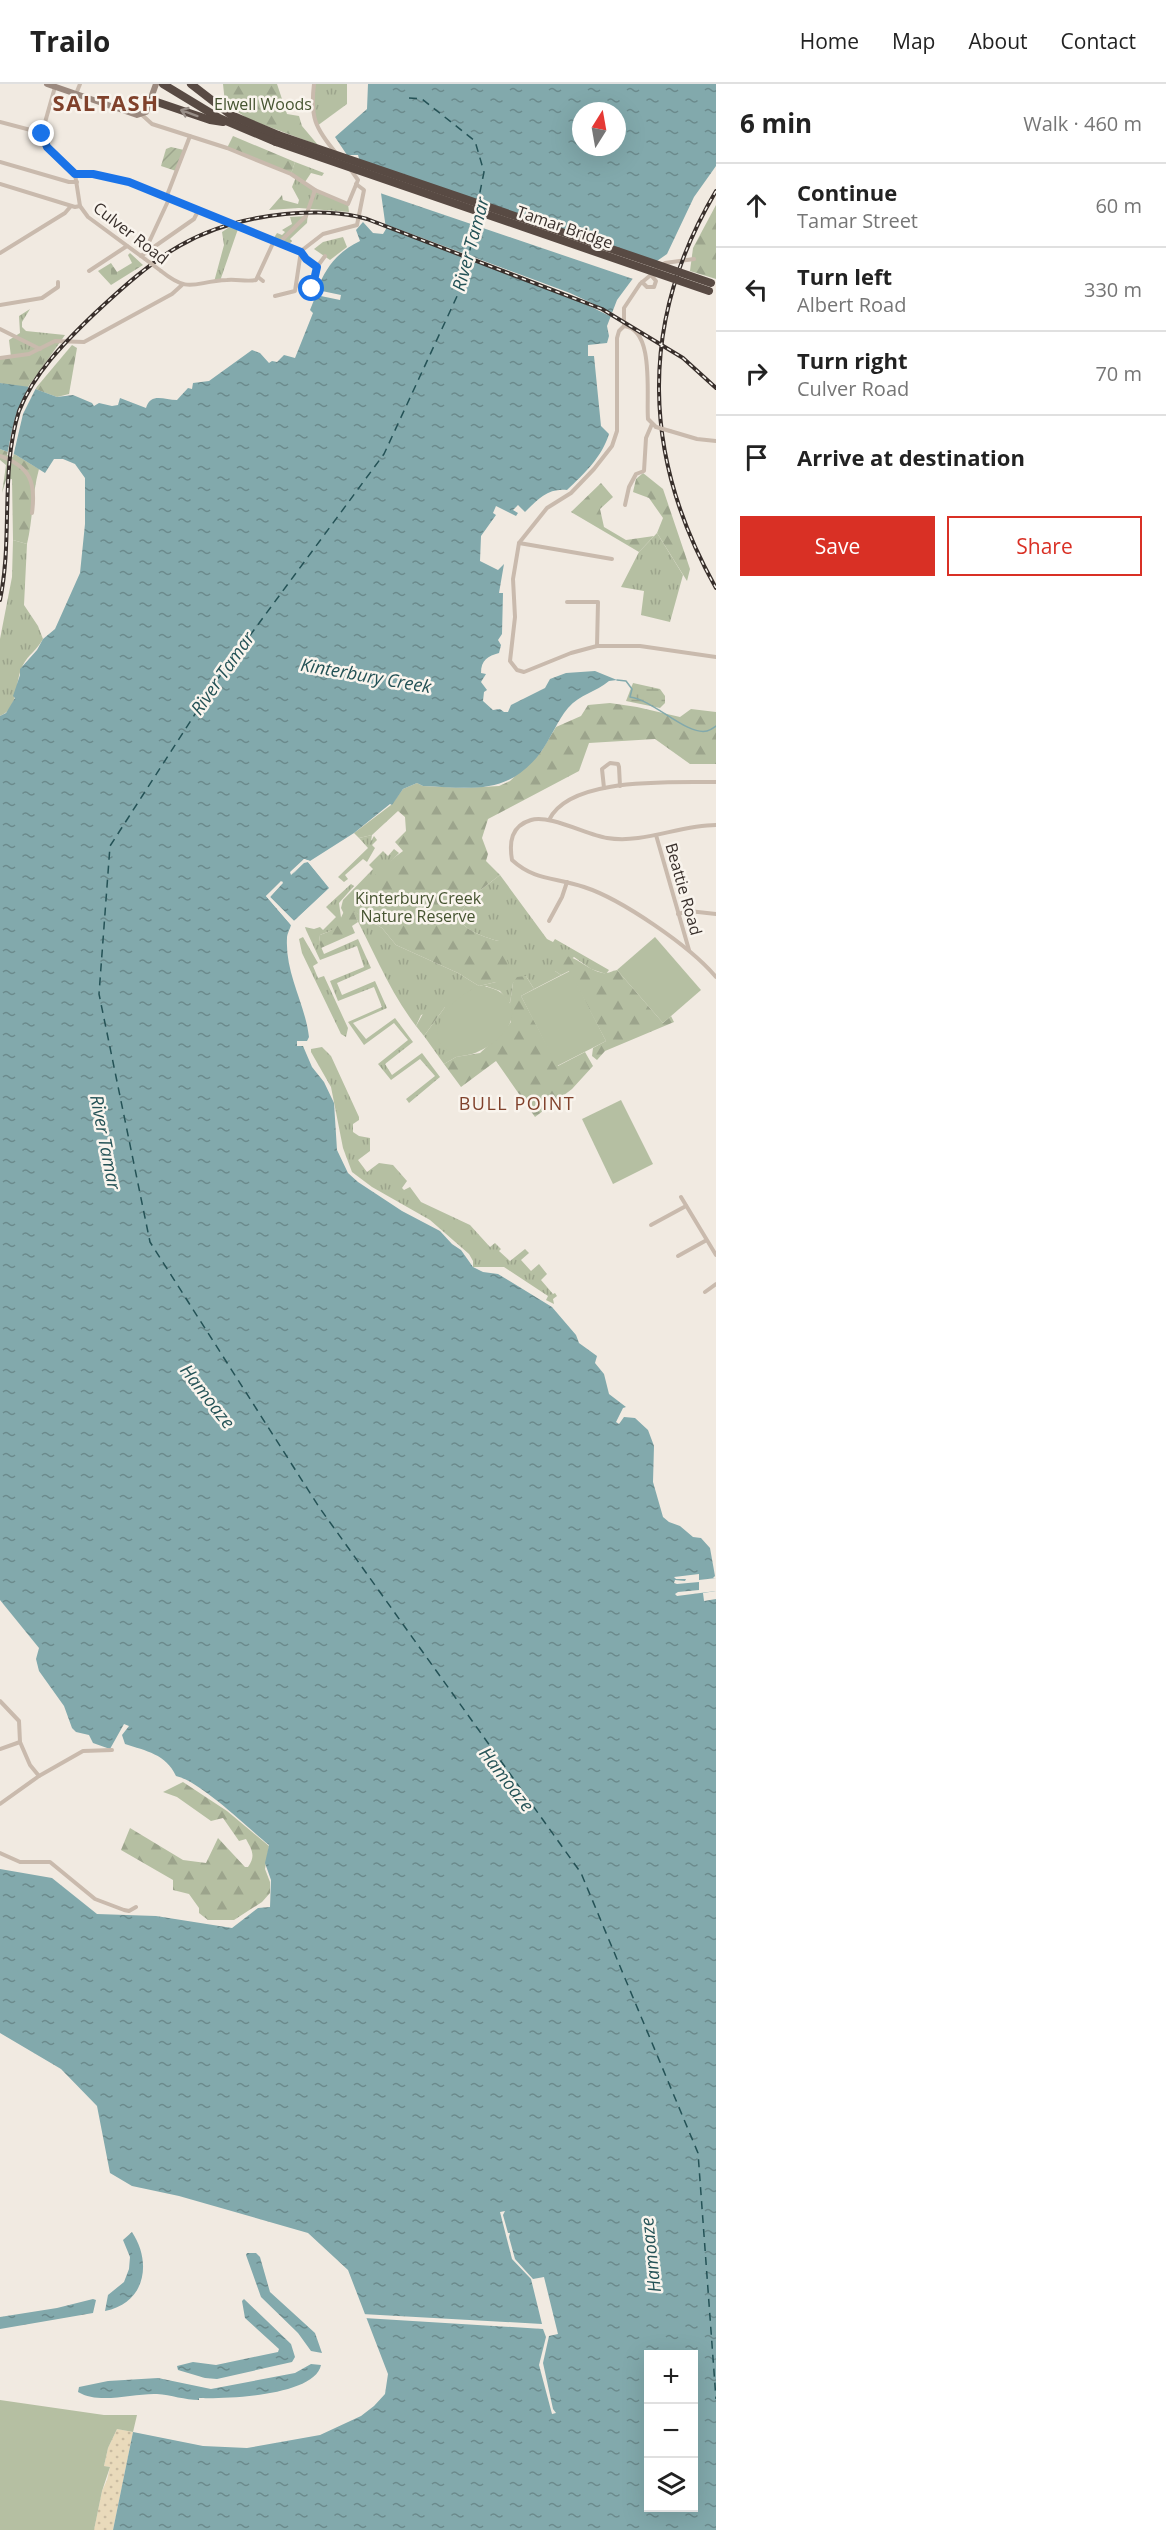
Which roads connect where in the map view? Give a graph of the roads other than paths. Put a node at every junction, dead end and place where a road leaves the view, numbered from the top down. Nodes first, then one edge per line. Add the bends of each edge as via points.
1 (47, 84) edge
2 (80, 84) edge
3 (163, 84) edge
4 (191, 84) edge
5 (314, 84) edge
6 (155, 86) edge
7 (55, 87) junction
8 (76, 94) junction
9 (151, 100) junction
10 (141, 114) junction
11 (0, 122) edge
12 (228, 122) junction
13 (42, 134) junction
14 (189, 136) junction
15 (277, 138) junction
16 (0, 162) edge
17 (75, 174) junction
18 (77, 182) junction
19 (0, 184) edge
20 (356, 184) junction
21 (315, 190) junction
22 (167, 198) junction
23 (71, 206) junction
24 (80, 206) junction
25 (198, 211) junction
26 (274, 241) junction
27 (279, 243) junction
28 (127, 246) junction
29 (0, 253) edge
30 (301, 253) junction
31 (143, 256) junction
32 (325, 256) dead end
33 (694, 259) dead end
34 (317, 267) junction
35 (88, 271) dead end
36 (651, 274) junction
37 (258, 277) junction
38 (263, 281) dead end
39 (58, 282) dead end
40 (642, 282) junction
41 (182, 285) junction
42 (296, 285) junction
43 (713, 288) edge
44 (275, 296) dead end
45 (0, 305) edge
46 (624, 326) junction
47 (0, 329) edge
48 (40, 349) junction
49 (0, 358) edge
50 (654, 425) junction
51 (716, 441) edge
52 (0, 456) edge
53 (625, 505) dead end
54 (32, 513) dead end
55 (519, 543) junction
56 (612, 559) dead end
57 (567, 602) dead end
58 (597, 646) junction
59 (716, 657) edge
60 (716, 782) edge
61 (620, 786) junction
62 (604, 788) junction
63 (549, 820) junction
64 (716, 825) edge
65 (656, 835) junction
66 (567, 882) junction
67 (716, 914) edge
68 (678, 915) junction
69 (549, 921) dead end
70 (689, 950) junction
71 (716, 976) edge
72 (681, 1197) dead end
73 (686, 1206) junction
74 (651, 1225) dead end
75 (705, 1241) junction
76 (716, 1255) edge
77 (678, 1256) dead end
78 (716, 1284) edge
79 (705, 1292) dead end
80 (0, 1701) edge
81 (20, 1742) junction
82 (0, 1749) edge
83 (112, 1750) dead end
84 (39, 1776) junction
85 (0, 1804) edge
86 (0, 1853) edge
87 (136, 1907) dead end

1 - 7 street
2 - 8 street
3 - 12 highway
4 - 15 highway via 231,115
5 - 20 street via 313,115 317,126 358,180
6 - 9 street
7 - 8 street
7 - 13 street
8 - 10 street
9 - 10 street
12 -> 9 highway via 210,120
10 - 14 street via 152,124
11 - 13 street
12 - 15 highway
13 - 17 street via 47,147
14 - 21 street via 249,156 291,174
14 - 22 street
15 - 43 highway, Tamar Bridge, bridge
16 - 18 street
17 - 18 street, Culver Road
17 - 22 street via 117,179
18 - 24 street, Culver Road
19 - 23 street
20 - 21 street via 348,204
20 - 30 street via 364,190 358,222 354,227 323,234
21 - 27 street via 306,216
22 - 25 street
22 - 31 street
23 - 24 street
23 - 29 street
24 - 28 street, Culver Road via 96,224
25 - 26 street
25 - 31 street via 194,219
26 - 27 street
26 - 37 street
27 - 30 street
28 - 31 street, Culver Road
28 - 35 street
30 - 34 street
30 - 42 street
31 - 41 street, Culver Road, bridge
32 - 34 street
33 - 36 street via 666,263
34 - 42 street via 312,289
36 - 40 street
36 - 40 street via 656,281 654,287
37 - 38 street
37 - 41 street via 252,281
39 - 45 street via 58,287 42,298
40 - 46 street via 624,308
41 - 48 street via 84,342 55,341
42 - 44 street via 295,291
46 - 50 street via 637,331 646,356 648,419
46 - 55 street via 617,338 617,431 612,446 571,493 547,508
47 - 48 street
48 - 49 street
50 - 51 street, bridge
50 - 53 street via 646,438 644,471 636,474
52 - 54 street via 21,467 31,481
55 - 56 street
55 - 58 street via 513,579 513,666 524,672
57 - 58 street via 598,602
58 - 59 street via 640,646
60 - 61 street
61 - 62 street
61 - 62 street via 618,764 610,763 602,769
62 - 63 street via 561,804
63 - 65 street via 605,838
63 - 66 street via 530,820 513,832 512,860 531,874
64 - 65 street
65 - 68 street, Beattie Road
66 - 69 street
66 - 70 street via 614,902
67 - 68 street via 689,911
68 - 70 street, Beattie Road
70 - 71 street
72 - 73 street
73 - 74 street
73 - 75 street
75 - 76 street
75 - 77 street
78 - 79 street
80 - 81 street via 19,1721
81 - 82 street
81 - 84 street
83 - 84 street via 83,1751
84 - 85 street
86 - 87 street via 20,1862 50,1862 95,1899 124,1911

